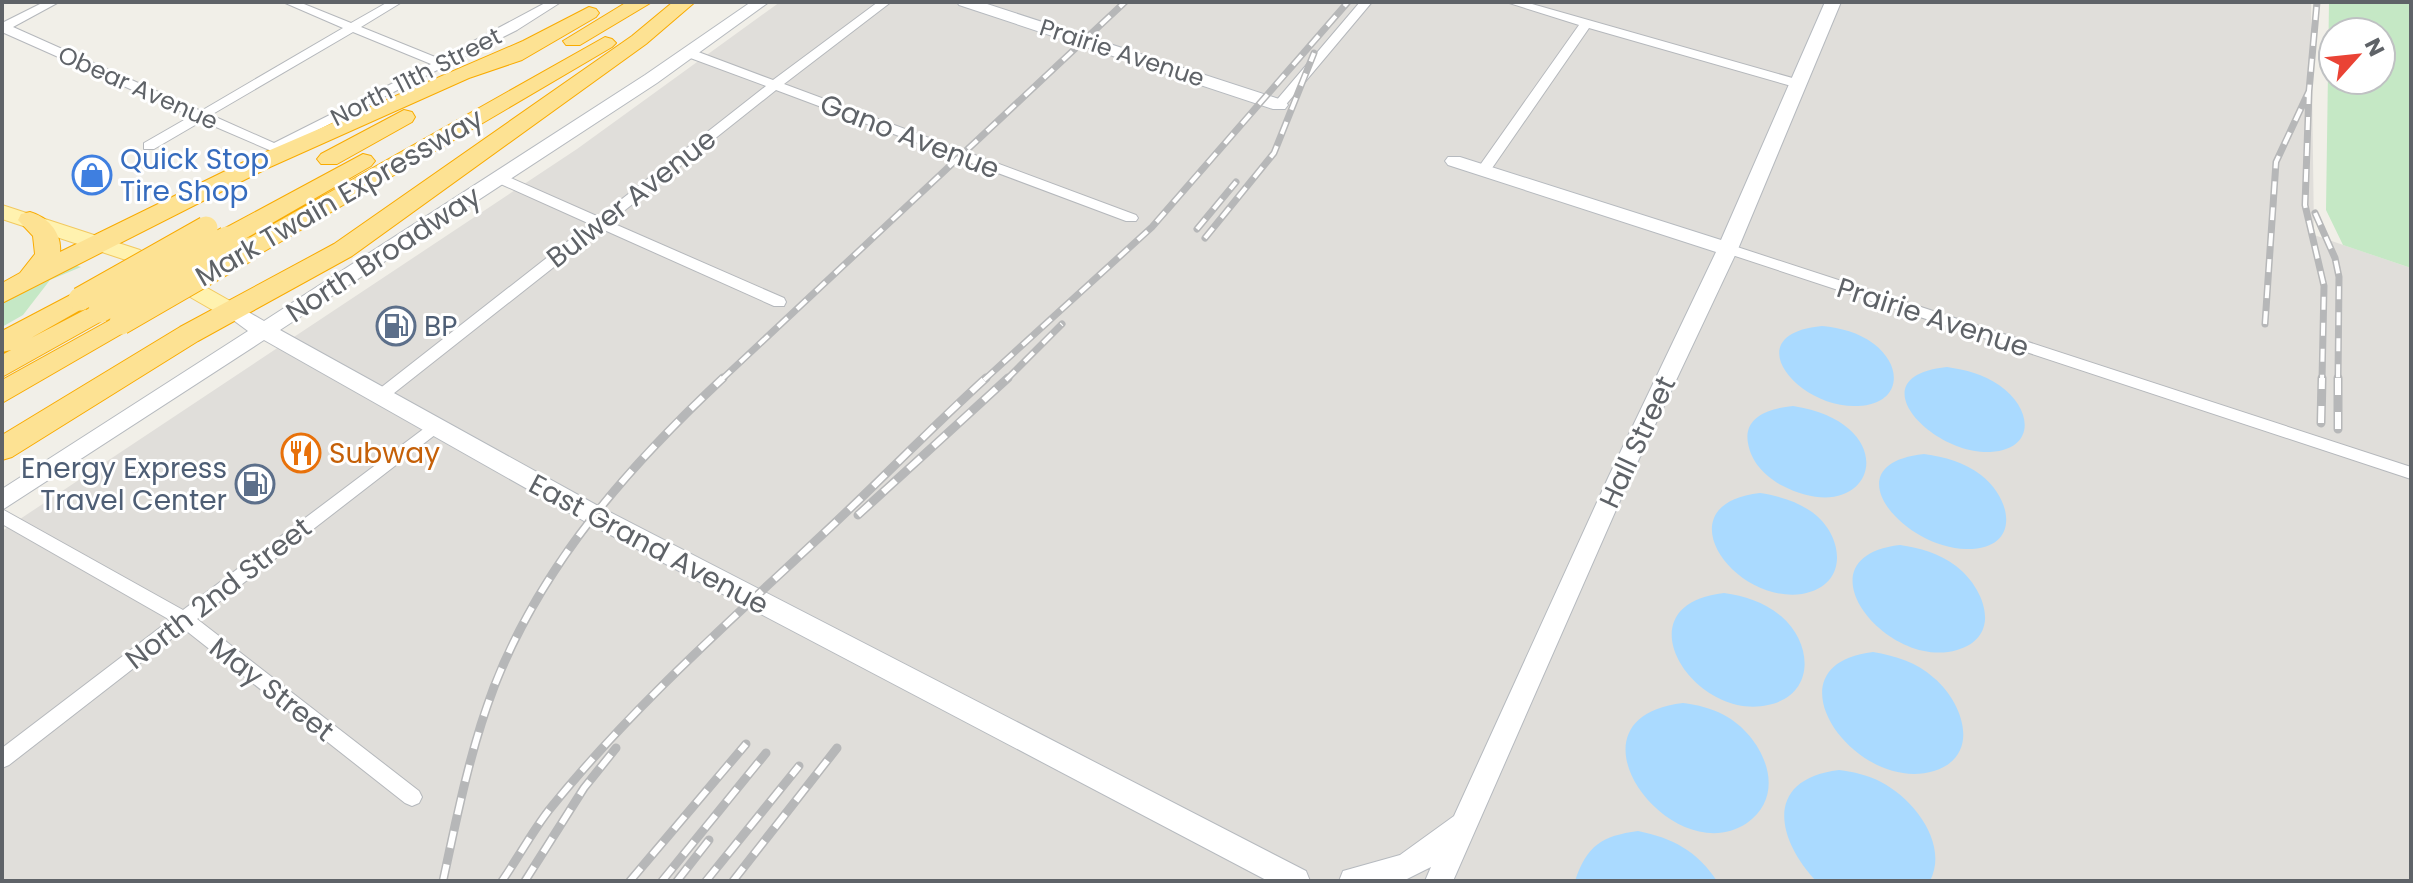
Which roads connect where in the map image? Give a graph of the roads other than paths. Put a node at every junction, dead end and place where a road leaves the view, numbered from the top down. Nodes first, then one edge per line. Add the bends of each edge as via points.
1 (53, 2) edge
2 (289, 2) edge
3 (396, 2) edge
4 (555, 2) edge
5 (608, 2) edge
6 (642, 2) edge
7 (675, 2) edge
8 (685, 2) edge
9 (761, 2) edge
10 (885, 2) edge
11 (965, 2) edge
12 (1366, 2) edge
13 (1512, 2) edge
14 (1833, 2) edge
15 (1586, 23) junction
16 (2, 28) edge
17 (352, 28) junction
18 (529, 46) junction
19 (689, 53) junction
20 (439, 63) junction
21 (1799, 84) junction
22 (775, 85) junction
23 (1279, 105) joint
24 (202, 117) junction
25 (149, 146) dead end
26 (274, 148) joint
27 (1454, 161) dead end
28 (1483, 171) junction
29 (499, 178) junction
30 (2, 212) edge
31 (1131, 218) dead end
32 (30, 220) junction
33 (601, 223) junction
34 (227, 238) junction
35 (99, 242) junction
36 (1728, 249) junction
37 (13, 288) edge
38 (779, 302) dead end
39 (100, 311) junction
40 (231, 311) junction
41 (265, 332) junction
42 (2, 343) edge
43 (2, 367) edge
44 (2, 393) edge
45 (379, 397) junction
46 (434, 427) junction
47 (2, 449) edge
48 (2411, 473) edge
49 (2, 501) edge
50 (2, 516) edge
51 (184, 619) junction
52 (2, 759) edge
53 (412, 797) dead end
54 (1465, 818) junction
55 (1300, 880) edge
56 (1353, 881) edge
57 (1439, 881) edge

1 - 16 street
2 - 17 street
3 - 17 street
4 - 20 street, North 11th Street
5 - 18 highway, Mark Twain Expressway
6 - 34 highway
7 - 34 highway, Mark Twain Expressway
8 - 40 highway via 370,232
9 - 19 main road, North Broadway
10 - 22 street, Bulwer Avenue
11 - 23 main road, Prairie Avenue
12 - 23 street
13 - 15 street
14 - 21 main road, Hall Street
15 - 21 street
15 - 28 street
16 - 24 street, Obear Avenue
17 - 20 street
17 - 24 street
18 - 34 highway, Mark Twain Expressway
18 - 35 highway via 214,184
19 - 22 street, Gano Avenue
19 - 29 main road, North Broadway
20 - 26 street, North 11th Street
21 - 36 main road, Hall Street
22 - 31 street, Gano Avenue
22 - 33 street, Bulwer Avenue
24 - 25 street
24 - 26 street, Obear Avenue
27 - 28 main road, Prairie Avenue
28 - 36 main road, Prairie Avenue
29 - 33 street
29 - 41 main road, North Broadway
30 - 32 main road, East Grand Avenue
32 - 35 main road, East Grand Avenue
32 - 37 highway via 48,236 50,247 45,259
33 - 38 street
33 - 45 street, Bulwer Avenue
34 - 39 highway, Mark Twain Expressway, bridge
34 - 39 highway, Mark Twain Expressway, bridge
35 - 37 highway
35 - 40 main road, East Grand Avenue via 133,255
36 - 48 street, Prairie Avenue
36 - 54 main road, Hall Street
39 - 42 highway, Mark Twain Expressway
39 - 43 highway
39 - 44 highway, Mark Twain Expressway
40 - 41 main road, East Grand Avenue
40 - 47 highway
41 - 45 main road, East Grand Avenue
41 - 49 main road, North Broadway
45 - 46 main road, East Grand Avenue
46 - 51 street, North 2nd Street
46 - 55 main road, East Grand Avenue via 778,612
50 - 51 street, May Street
51 - 52 street, North 2nd Street
51 - 53 street, May Street
54 - 56 main road via 1422,859
54 - 57 main road, Hall Street

